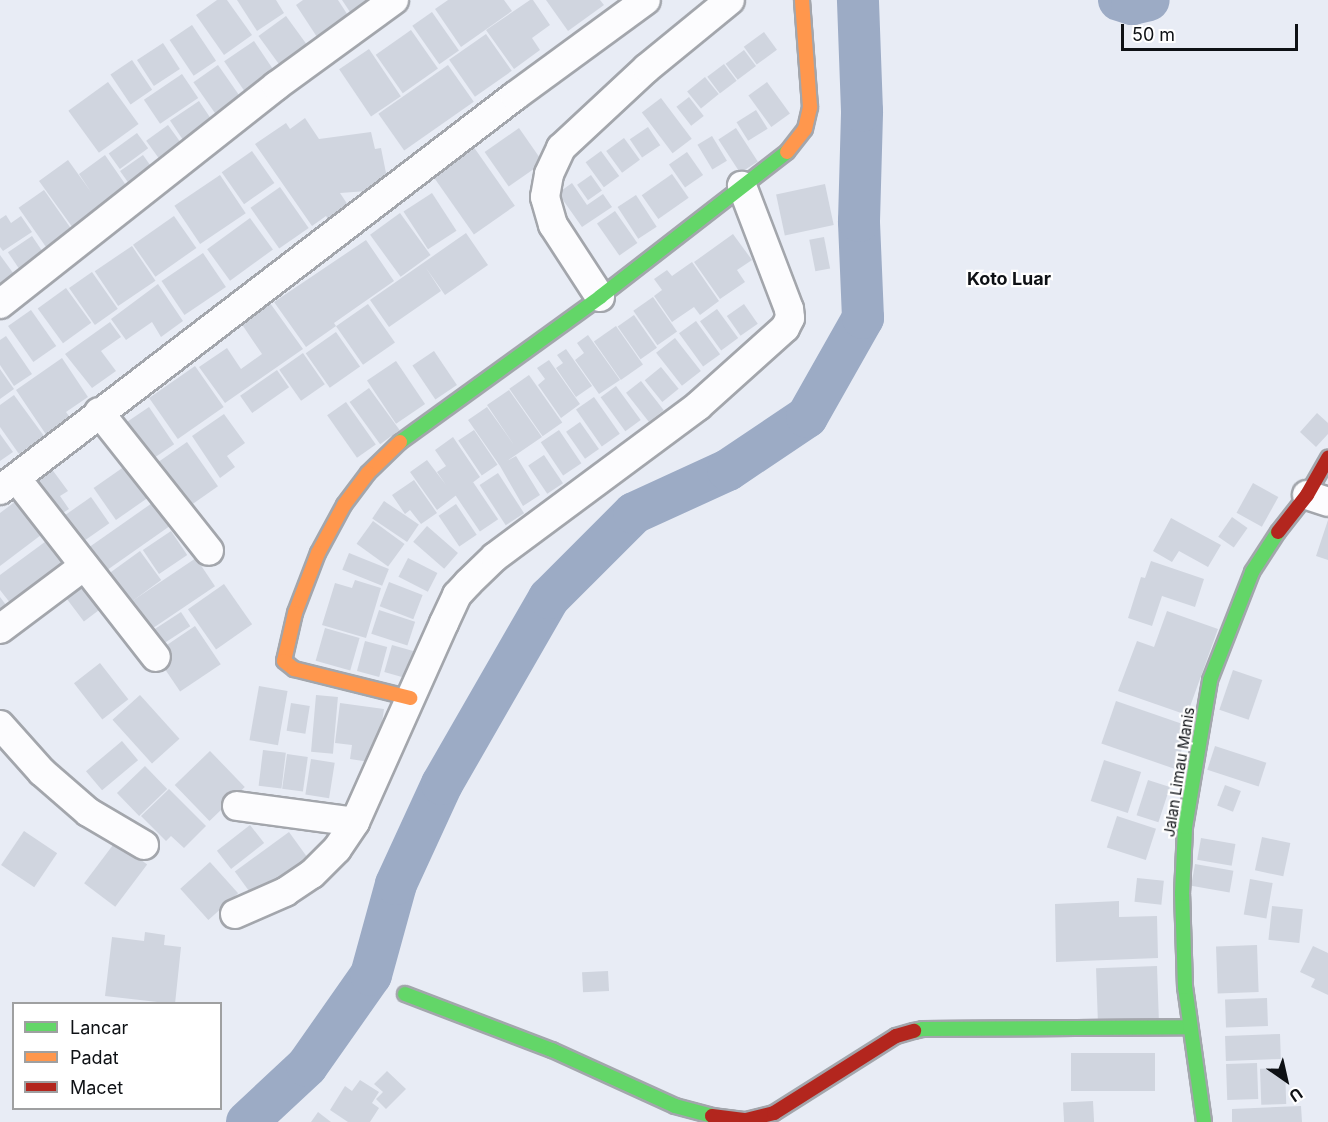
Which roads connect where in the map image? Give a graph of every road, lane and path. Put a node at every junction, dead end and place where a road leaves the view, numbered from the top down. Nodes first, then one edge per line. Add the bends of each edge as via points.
1 (394, 0) edge
2 (646, 0) edge
3 (730, 0) edge
4 (802, 0) edge
5 (742, 186) junction
6 (600, 297) junction
7 (0, 304) edge
8 (99, 412) junction
9 (1328, 458) edge
10 (8, 484) edge
11 (1318, 499) edge
12 (208, 551) dead end
13 (84, 566) junction
14 (0, 629) edge
15 (156, 657) dead end
16 (410, 698) junction
17 (0, 725) edge
18 (237, 806) dead end
19 (355, 822) junction
20 (144, 845) dead end
21 (235, 914) dead end
22 (405, 994) dead end
23 (1190, 1027) junction
24 (1204, 1122) edge

1 - 7 street via 276,86
2 - 8 street
3 - 6 street via 647,68 561,148 549,174 545,198 553,225
4 - 5 street via 810,107 805,129 780,159
5 - 6 street
5 - 16 street via 789,309 785,327 698,406 495,557 457,595
6 - 16 street via 404,438 368,472 344,505 318,553 295,612 284,661 294,669
8 - 10 street
8 - 12 street
9 - 11 street, Jalan Limau Manis
10 - 13 street
11 - 23 street, Jalan Limau Manis via 1279,530 1252,573 1209,680 1185,827 1182,894
13 - 14 street
13 - 15 street
16 - 19 street
17 - 20 street via 42,772 88,812
18 - 19 street
19 - 21 street via 337,849 312,874 285,892
22 - 23 street via 552,1050 675,1106 720,1118 746,1120 774,1113 896,1036 923,1029
23 - 24 street, Jalan Limau Manis

